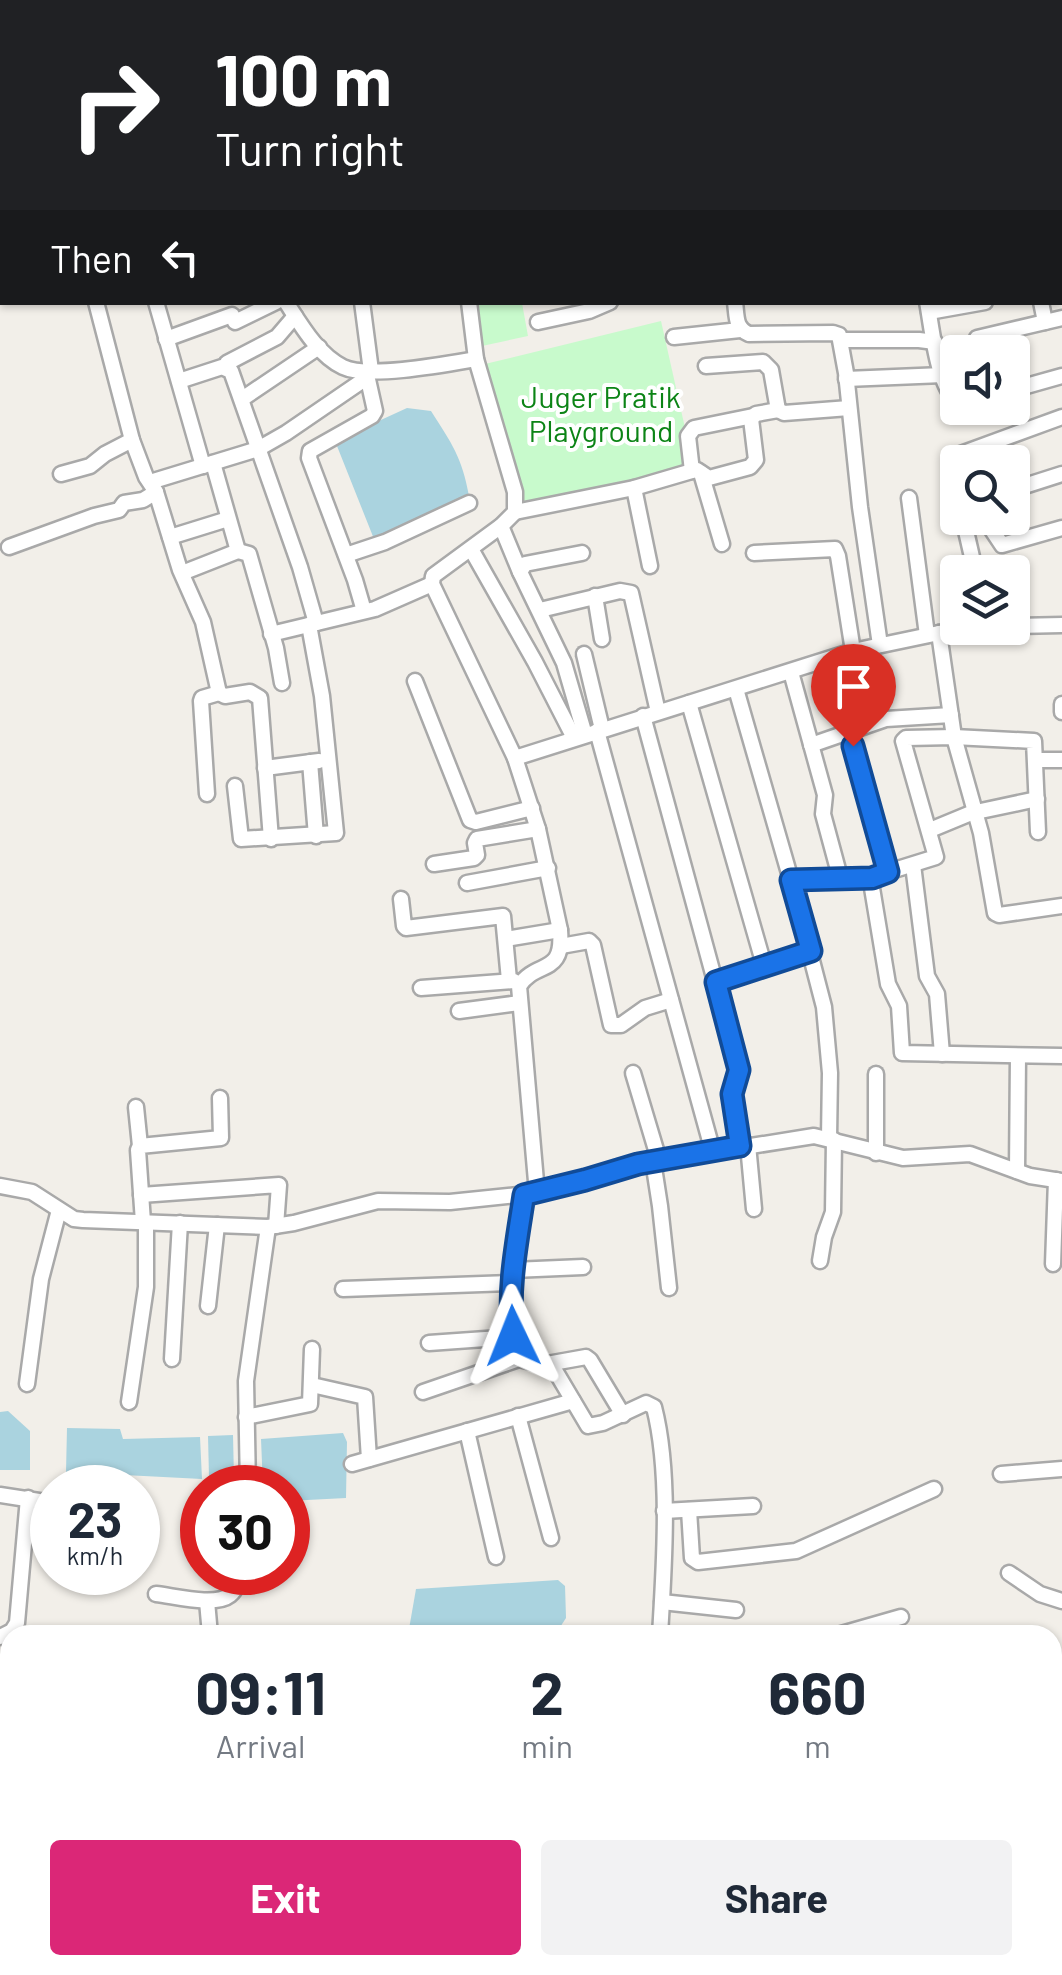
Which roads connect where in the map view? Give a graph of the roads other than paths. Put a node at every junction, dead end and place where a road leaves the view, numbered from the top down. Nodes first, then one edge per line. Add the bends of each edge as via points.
1 (97, 305) edge
2 (157, 305) edge
3 (268, 305) edge
4 (288, 305) edge
5 (362, 305) edge
6 (469, 305) edge
7 (603, 305) edge
8 (735, 305) edge
9 (1042, 305) edge
10 (928, 307) edge
11 (296, 316) junction
12 (1062, 318) edge
13 (538, 322) dead end
14 (1045, 322) junction
15 (740, 330) junction
16 (990, 335) edge
17 (674, 337) dead end
18 (166, 338) junction
19 (841, 340) junction
20 (935, 342) junction
21 (319, 347) junction
22 (476, 359) junction
23 (226, 363) dead end
24 (940, 363) edge
25 (706, 366) dead end
26 (369, 373) junction
27 (940, 376) edge
28 (1062, 376) edge
29 (846, 379) junction
30 (178, 381) junction
31 (1030, 385) edge
32 (242, 399) junction
33 (849, 408) junction
34 (778, 410) junction
35 (753, 416) junction
36 (1062, 417) edge
37 (132, 440) junction
38 (985, 445) edge
39 (258, 450) junction
40 (208, 464) junction
41 (696, 472) junction
42 (61, 474) dead end
43 (1062, 474) edge
44 (1030, 484) edge
45 (153, 487) junction
46 (634, 488) junction
47 (909, 498) dead end
48 (469, 504) dead end
49 (515, 512) junction
50 (228, 519) junction
51 (502, 526) junction
52 (1062, 528) edge
53 (995, 535) edge
54 (170, 537) junction
55 (722, 544) dead end
56 (9, 547) dead end
57 (471, 549) junction
58 (238, 551) junction
59 (582, 553) dead end
60 (754, 553) dead end
61 (346, 555) junction
62 (650, 566) dead end
63 (520, 572) junction
64 (182, 574) junction
65 (432, 584) junction
66 (595, 596) junction
67 (540, 610) junction
68 (364, 611) junction
69 (313, 624) junction
70 (1062, 625) edge
71 (1030, 626) edge
72 (940, 633) edge
73 (271, 634) junction
74 (933, 634) junction
75 (602, 638) dead end
76 (880, 644) junction
77 (852, 651) junction
78 (584, 654) dead end
79 (791, 672) junction
80 (415, 681) dead end
81 (282, 682) dead end
82 (736, 689) junction
83 (220, 694) junction
84 (690, 702) junction
85 (1062, 704) edge
86 (1062, 712) edge
87 (651, 714) junction
88 (951, 715) junction
89 (849, 732) junction
90 (589, 733) junction
91 (954, 737) junction
92 (811, 746) junction
93 (515, 758) junction
94 (329, 760) junction
95 (1036, 760) junction
96 (1062, 760) edge
97 (310, 762) junction
98 (265, 768) junction
99 (235, 786) dead end
100 (207, 794) dead end
101 (1037, 798) junction
102 (532, 808) junction
103 (976, 812) junction
104 (538, 829) junction
105 (930, 830) junction
106 (1038, 832) dead end
107 (316, 836) junction
108 (271, 839) junction
109 (434, 864) dead end
110 (913, 865) junction
111 (548, 868) junction
112 (888, 872) junction
113 (840, 878) junction
114 (872, 878) junction
115 (791, 880) junction
116 (467, 883) dead end
117 (401, 900) dead end
118 (1062, 906) edge
119 (560, 930) junction
120 (506, 939) junction
121 (562, 946) junction
122 (811, 951) junction
123 (764, 965) junction
124 (514, 981) junction
125 (716, 982) junction
126 (420, 988) dead end
127 (672, 1000) junction
128 (519, 1003) junction
129 (459, 1010) dead end
130 (942, 1054) junction
131 (1018, 1056) junction
132 (1062, 1056) edge
133 (633, 1073) dead end
134 (876, 1074) dead end
135 (220, 1098) dead end
136 (136, 1106) dead end
137 (832, 1139) junction
138 (140, 1146) junction
139 (744, 1146) junction
140 (713, 1152) junction
141 (876, 1153) junction
142 (656, 1160) junction
143 (1017, 1171) junction
144 (1059, 1180) edge
145 (0, 1186) edge
146 (530, 1194) junction
147 (141, 1195) junction
148 (754, 1208) dead end
149 (59, 1210) junction
150 (145, 1223) junction
151 (180, 1223) junction
152 (217, 1225) junction
153 (272, 1226) junction
154 (820, 1260) dead end
155 (1053, 1264) dead end
156 (583, 1268) dead end
157 (512, 1277) junction
158 (669, 1288) dead end
159 (343, 1289) dead end
160 (208, 1306) dead end
161 (513, 1336) junction
162 (429, 1343) dead end
163 (312, 1348) dead end
164 (172, 1359) dead end
165 (519, 1359) junction
166 (546, 1364) junction
167 (28, 1384) dead end
168 (312, 1385) junction
169 (423, 1392) dead end
170 (573, 1401) junction
171 (130, 1402) dead end
172 (622, 1415) junction
173 (518, 1416) junction
174 (246, 1417) junction
175 (467, 1431) junction
176 (368, 1459) junction
177 (352, 1464) dead end
178 (247, 1465) edge
179 (1062, 1470) edge
180 (1002, 1474) dead end
181 (934, 1489) dead end
182 (0, 1495) edge
183 (28, 1498) joint
184 (753, 1506) dead end
185 (689, 1510) junction
186 (664, 1511) junction
187 (551, 1538) dead end
188 (496, 1557) dead end
189 (1008, 1573) dead end
190 (160, 1594) edge
191 (230, 1595) edge
192 (207, 1600) junction
193 (1062, 1600) edge
194 (662, 1602) junction
195 (736, 1610) dead end
196 (901, 1617) dead end
197 (15, 1625) edge
198 (209, 1625) edge
199 (661, 1625) edge
200 (873, 1625) edge

1 - 37 street
2 - 18 street
3 - 18 street
4 - 11 street
5 - 26 street
6 - 22 street
7 - 13 street
8 - 15 street
9 - 14 street
10 - 20 street
11 - 21 street
11 - 23 street via 278,337
12 - 14 street
14 - 16 street
15 - 17 street
15 - 19 street via 833,332
18 - 30 street
19 - 20 street
19 - 29 street
20 - 24 street
21 - 26 street via 344,368
21 - 32 street
22 - 26 street
22 - 49 street
25 - 34 street via 764,362
26 - 39 street
26 - 61 street via 372,416 310,452
27 - 29 street
28 - 31 street
29 - 33 street
30 - 32 street via 226,367
30 - 40 street
32 - 39 street
33 - 34 street
33 - 76 street
34 - 35 street
35 - 41 street via 694,428 688,436
35 - 41 street via 754,464 716,477
36 - 38 street
37 - 42 street via 90,466
37 - 45 street
39 - 40 street
39 - 69 street
40 - 45 street
40 - 50 street
41 - 46 street
41 - 55 street
43 - 44 street
45 - 54 street
45 - 56 street via 120,510
46 - 49 street
46 - 62 street
47 - 74 street
48 - 61 street
49 - 51 street
50 - 54 street
50 - 58 street
51 - 57 street
51 - 63 street
52 - 53 street via 1008,545
54 - 64 street
57 - 65 street via 433,576
57 - 90 street via 535,662
58 - 64 street
58 - 73 street via 252,558
59 - 63 street via 525,564
60 - 77 street via 835,549
61 - 68 street
63 - 67 street
64 - 83 street via 203,622
65 - 68 street
65 - 93 street
66 - 67 street
66 - 75 street
66 - 87 street via 631,593
67 - 90 street
68 - 69 street
69 - 73 street
69 - 94 street
70 - 71 street
72 - 74 street
73 - 81 street
74 - 76 street
74 - 88 street
76 - 77 street
77 - 79 street
78 - 90 street
79 - 82 street
79 - 92 street
80 - 102 street via 470,820
82 - 84 street
82 - 115 street
83 - 98 street via 260,698
83 - 100 street via 201,701
84 - 87 street
84 - 123 street
85 - 86 street
87 - 90 street
87 - 125 street
88 - 89 street via 886,719
88 - 91 street
89 - 92 street
89 - 112 street
90 - 93 street
90 - 127 street
91 - 95 street via 1031,740
91 - 103 street
91 - 105 street via 904,739
92 - 113 street
93 - 102 street
94 - 97 street
94 - 107 street via 337,830
95 - 96 street
95 - 101 street
97 - 98 street
97 - 107 street
98 - 108 street
99 - 108 street via 241,840
101 - 103 street
101 - 106 street
102 - 104 street
103 - 105 street
103 - 118 street via 996,915
104 - 109 street via 477,840 474,858
104 - 111 street
105 - 110 street via 936,858
107 - 108 street
110 - 112 street
110 - 130 street
111 - 116 street
111 - 119 street
112 - 114 street
113 - 114 street
113 - 115 street
114 - 130 street via 902,1052
115 - 122 street
117 - 120 street via 406,928 501,916
119 - 120 street
119 - 121 street
120 - 124 street
121 - 124 street via 550,964
121 - 127 street via 592,942 611,1025
122 - 123 street
122 - 137 street via 828,1039
123 - 125 street
124 - 126 street
124 - 128 street
125 - 139 street via 739,1070 732,1094
127 - 140 street
128 - 129 street
128 - 146 street via 530,1100
130 - 131 street
131 - 132 street
131 - 143 street
133 - 142 street
134 - 141 street
135 - 138 street via 221,1138
136 - 138 street
137 - 139 street
137 - 141 street
137 - 154 street via 834,1212
138 - 147 street
139 - 140 street
139 - 148 street
140 - 142 street
141 - 143 street via 912,1159 970,1154
142 - 146 street
142 - 158 street
143 - 144 street
144 - 155 street
145 - 149 street via 32,1192
146 - 153 street via 378,1201
146 - 157 street
147 - 150 street
147 - 153 street via 278,1185
149 - 150 street via 74,1219
149 - 167 street via 40,1279
150 - 151 street
150 - 171 street via 146,1293
151 - 152 street
151 - 164 street
152 - 153 street
152 - 160 street
153 - 174 street via 247,1372
156 - 157 street
157 - 159 street
157 - 161 street
161 - 162 street
161 - 165 street
163 - 168 street
165 - 166 street
165 - 169 street
166 - 170 street
166 - 172 street via 586,1357
168 - 174 street via 308,1406
168 - 176 street via 365,1398
170 - 172 street via 588,1426
170 - 173 street
172 - 186 street via 646,1403 654,1407
173 - 175 street
173 - 187 street
174 - 178 street
175 - 176 street
175 - 188 street
176 - 177 street
179 - 180 street
181 - 185 street via 796,1551 698,1562 692,1558
182 - 183 street
183 - 197 street
184 - 185 street
185 - 186 street
186 - 194 street
189 - 193 street
190 - 192 street
191 - 192 street
192 - 198 street
194 - 195 street
194 - 199 street
196 - 200 street

